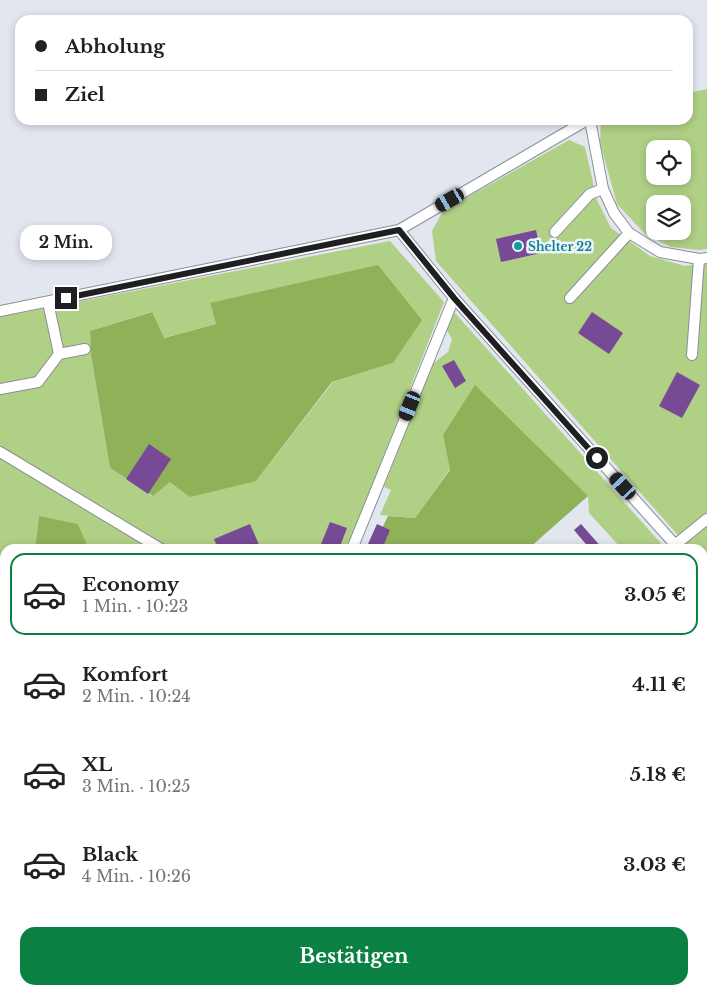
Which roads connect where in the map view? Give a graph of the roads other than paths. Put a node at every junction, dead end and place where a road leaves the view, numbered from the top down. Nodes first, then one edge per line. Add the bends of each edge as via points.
1 (580, 125) edge
2 (590, 125) edge
3 (603, 189) junction
4 (399, 230) junction
5 (556, 232) dead end
6 (629, 233) junction
7 (703, 258) edge
8 (454, 298) junction
9 (570, 298) dead end
10 (48, 302) junction
11 (0, 311) edge
12 (85, 349) dead end
13 (59, 354) junction
14 (692, 355) dead end
15 (0, 389) edge
16 (0, 452) edge
17 (707, 518) edge
18 (153, 544) edge
19 (354, 544) edge
20 (674, 544) edge
21 (680, 544) edge

1 - 4 street
2 - 3 street
3 - 5 street via 590,194
3 - 6 street via 614,213
4 - 8 street
4 - 10 street
6 - 7 street via 660,252
6 - 9 street
7 - 14 street
8 - 19 street
8 - 20 street
10 - 11 street
10 - 13 street
12 - 13 street
13 - 15 street via 38,382
16 - 18 street
17 - 21 street

